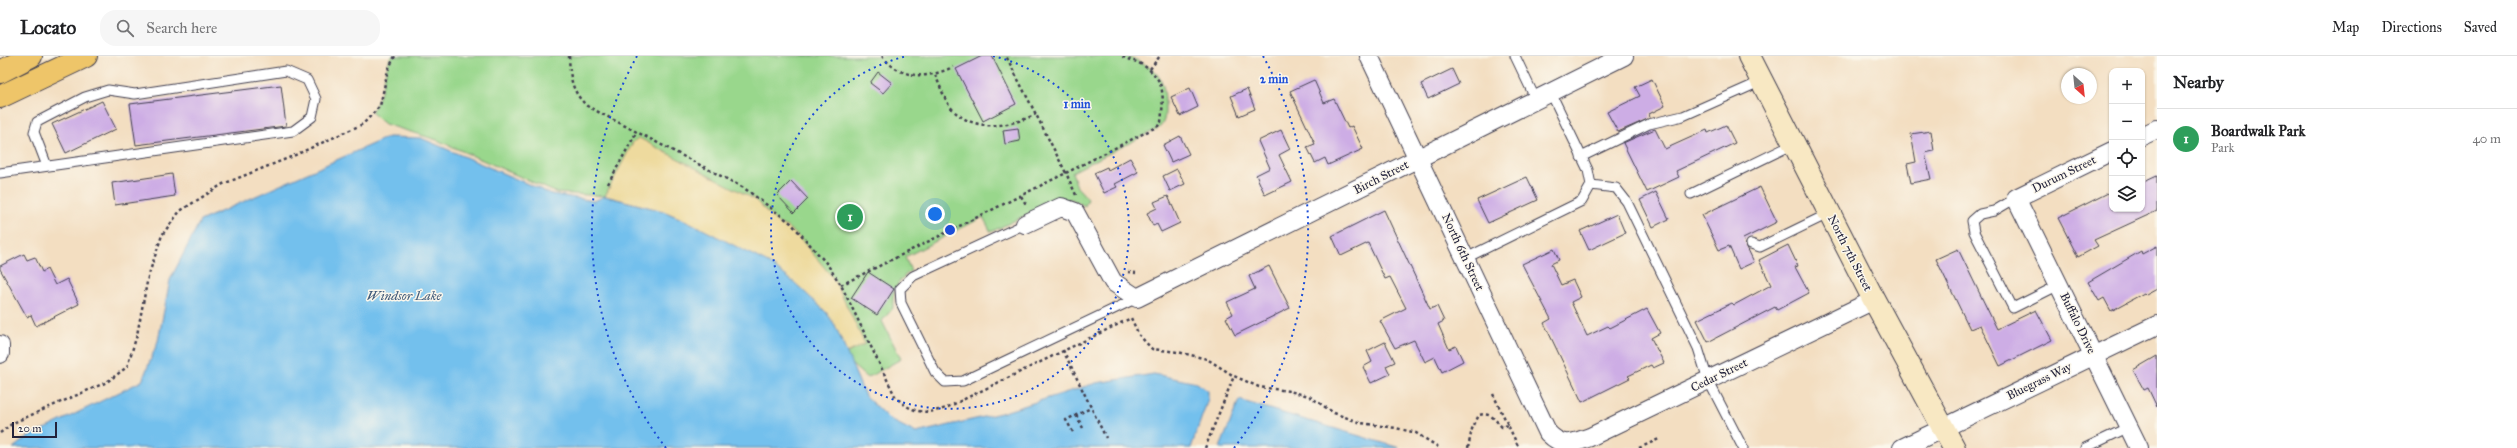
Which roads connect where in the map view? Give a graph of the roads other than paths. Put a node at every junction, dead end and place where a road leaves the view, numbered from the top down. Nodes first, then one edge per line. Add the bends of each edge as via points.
1 (31, 56) edge
2 (86, 56) edge
3 (1369, 56) edge
4 (1515, 56) edge
5 (1624, 56) edge
6 (1749, 56) edge
7 (0, 72) edge
8 (1762, 81) junction
9 (1543, 96) junction
10 (0, 97) edge
11 (2157, 129) edge
12 (2145, 135) edge
13 (1794, 144) junction
14 (2109, 152) edge
15 (1581, 157) junction
16 (1418, 158) junction
17 (47, 166) junction
18 (0, 173) edge
19 (1591, 185) junction
20 (1691, 194) dead end
21 (2016, 198) junction
22 (1830, 213) junction
23 (1024, 224) joint
24 (1751, 244) dead end
25 (1466, 258) junction
26 (2059, 285) junction
27 (1137, 298) junction
28 (1874, 300) junction
29 (2157, 325) edge
30 (0, 345) edge
31 (0, 354) edge
32 (2094, 355) junction
33 (1708, 380) junction
34 (1943, 427) junction
35 (2129, 427) junction
36 (1561, 443) joint
37 (1743, 448) edge
38 (1902, 448) edge
39 (1954, 448) edge
40 (2085, 448) edge
41 (2139, 448) edge

1 - 7 main road
2 - 10 main road
3 - 16 street, North 6th Street
4 - 9 lane
5 - 9 street, Birch Street
6 - 8 main road, North 7th Street
8 - 13 main road, North 7th Street
8 - 15 lane via 1683,116 1649,124
9 - 15 lane
9 - 16 street, Birch Street
11 - 12 street
13 - 20 lane
13 - 22 main road, North 7th Street
14 - 21 street, Durum Street
15 - 19 lane
16 - 25 street, North 6th Street
16 - 27 street, Birch Street
17 - 17 lane via 293,131 312,117 316,99 307,80 286,71 135,94 108,90 85,97 37,122 34,132
17 - 18 lane
19 - 25 lane via 1582,201
19 - 33 lane via 1616,188 1627,202 1698,348
21 - 26 street, Buffalo Drive
21 - 26 lane via 1994,211 1980,214 1972,221 1974,232 2013,308
22 - 24 lane via 1760,247
22 - 28 main road, North 7th Street
23 - 27 street via 1061,207 1071,209 1079,216 1113,282
23 - 27 lane via 913,276 900,289 901,303 935,372 944,382 963,381
25 - 36 street, North 6th Street via 1548,433
26 - 32 street, Buffalo Drive
28 - 33 street, Cedar Street
28 - 34 main road, North 7th Street
29 - 32 street, Bluegrass Way
30 - 31 street
32 - 34 street, Bluegrass Way
32 - 35 street, Buffalo Drive
33 - 36 street, Cedar Street via 1590,437 1570,444
33 - 37 lane
34 - 38 street, Bluegrass Way
34 - 39 main road, North 7th Street
35 - 40 lane
35 - 41 street, Buffalo Drive

